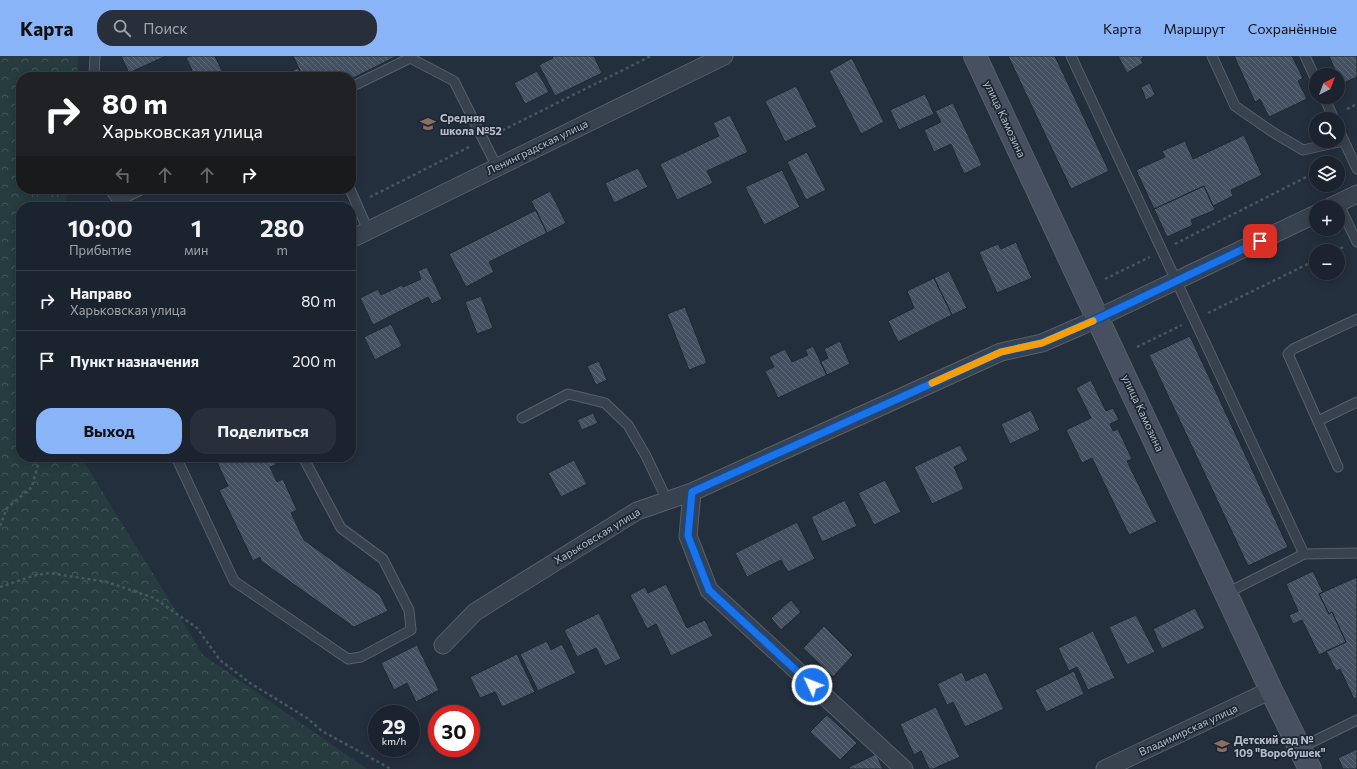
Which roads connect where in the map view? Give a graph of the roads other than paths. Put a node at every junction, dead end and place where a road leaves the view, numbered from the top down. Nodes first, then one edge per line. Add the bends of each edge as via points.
1 (95, 56) edge
2 (724, 56) edge
3 (975, 56) edge
4 (1071, 56) edge
5 (1212, 56) edge
6 (1305, 56) edge
7 (1310, 68) edge
8 (94, 72) edge
9 (356, 85) edge
10 (1345, 143) edge
11 (1312, 148) edge
12 (497, 167) junction
13 (1357, 169) edge
14 (113, 194) edge
15 (133, 194) edge
16 (1357, 194) edge
17 (1344, 200) edge
18 (356, 204) edge
19 (1309, 217) edge
20 (1345, 223) edge
21 (368, 230) junction
22 (356, 236) edge
23 (1357, 242) edge
24 (1176, 282) junction
25 (1099, 318) junction
26 (1357, 318) edge
27 (1357, 402) edge
28 (522, 418) dead end
29 (1318, 421) junction
30 (178, 462) edge
31 (306, 462) edge
32 (1338, 467) dead end
33 (692, 492) junction
34 (667, 500) junction
35 (1357, 553) edge
36 (1304, 554) junction
37 (1227, 593) junction
38 (443, 645) dead end
39 (1271, 690) junction
40 (1357, 720) edge
41 (1300, 748) junction
42 (904, 769) edge
43 (1105, 769) edge
44 (1310, 769) edge

1 - 8 lane
2 - 12 street, Ленинградская улица
3 - 25 street, улица Камозина
4 - 24 lane
5 - 11 lane via 1235,106 1303,150
6 - 7 lane
9 - 12 lane via 410,58 454,81
10 - 13 lane
12 - 21 street, Ленинградская улица
14 - 15 lane via 118,201
16 - 17 street
18 - 21 lane
19 - 24 street, Харьковская улица
20 - 23 lane
21 - 22 street, Ленинградская улица
24 - 25 street, Харьковская улица
24 - 36 lane
25 - 33 street, Харьковская улица via 1042,343 1001,352
25 - 37 street, улица Камозина
26 - 29 lane via 1293,349 1288,354
27 - 29 lane
28 - 34 lane via 568,394 605,402 628,426
29 - 32 lane
30 - 31 lane via 234,581 348,659 361,657 411,630 409,610 383,559 341,528
33 - 34 street, Харьковская улица
33 - 42 street via 688,536 709,590
34 - 38 street, Харьковская улица via 637,510 475,612
35 - 36 lane
36 - 37 lane
37 - 39 street, улица Камозина
39 - 41 street, улица Камозина
39 - 43 street, Владимирская улица
40 - 41 lane
41 - 44 street, улица Камозина

